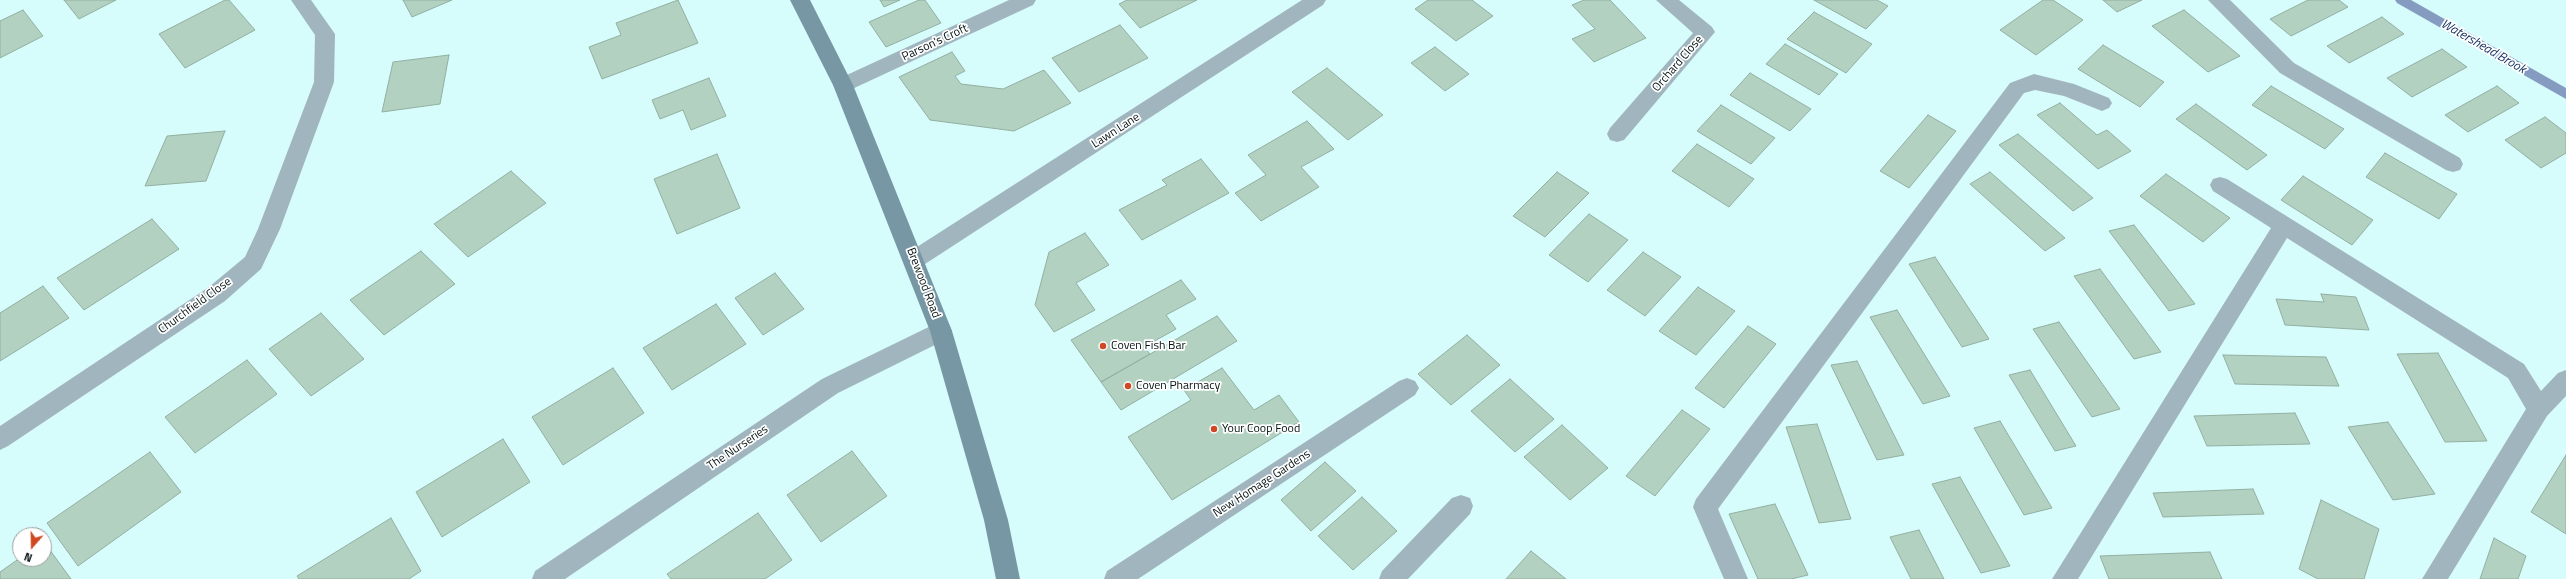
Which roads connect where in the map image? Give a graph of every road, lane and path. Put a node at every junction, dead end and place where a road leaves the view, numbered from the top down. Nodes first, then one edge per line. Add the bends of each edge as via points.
1 (301, 0) edge
2 (800, 0) edge
3 (1026, 0) edge
4 (1316, 0) edge
5 (1666, 0) edge
6 (2218, 0) edge
7 (843, 86) junction
8 (2102, 103) dead end
9 (1617, 134) dead end
10 (2453, 164) dead end
11 (2220, 185) dead end
12 (2283, 226) junction
13 (914, 260) junction
14 (941, 331) junction
15 (2566, 380) edge
16 (1407, 388) dead end
17 (2539, 409) junction
18 (0, 439) edge
19 (1461, 506) dead end
20 (544, 579) edge
21 (1008, 579) edge
22 (1116, 579) edge
23 (1391, 579) edge
24 (1736, 579) edge
25 (2064, 579) edge
26 (2434, 579) edge

1 - 18 street, Churchfield Close via 325,34 324,82 269,229 253,263 217,294
2 - 7 street, Brewood Road
3 - 7 street, Parson's Croft
4 - 13 street, Lawn Lane
5 - 9 street, Orchard Close via 1705,32
6 - 10 street via 2287,68
7 - 13 street, Brewood Road
8 - 24 street via 2067,89 2034,82 2017,88 1705,507
11 - 12 street
12 - 17 street via 2516,371
12 - 25 street
13 - 14 street, Brewood Road
14 - 20 street, The Nurseries via 830,386
14 - 21 street, Brewood Road via 996,520
15 - 17 street
16 - 22 street, New Homage Gardens
17 - 26 street
19 - 23 street

